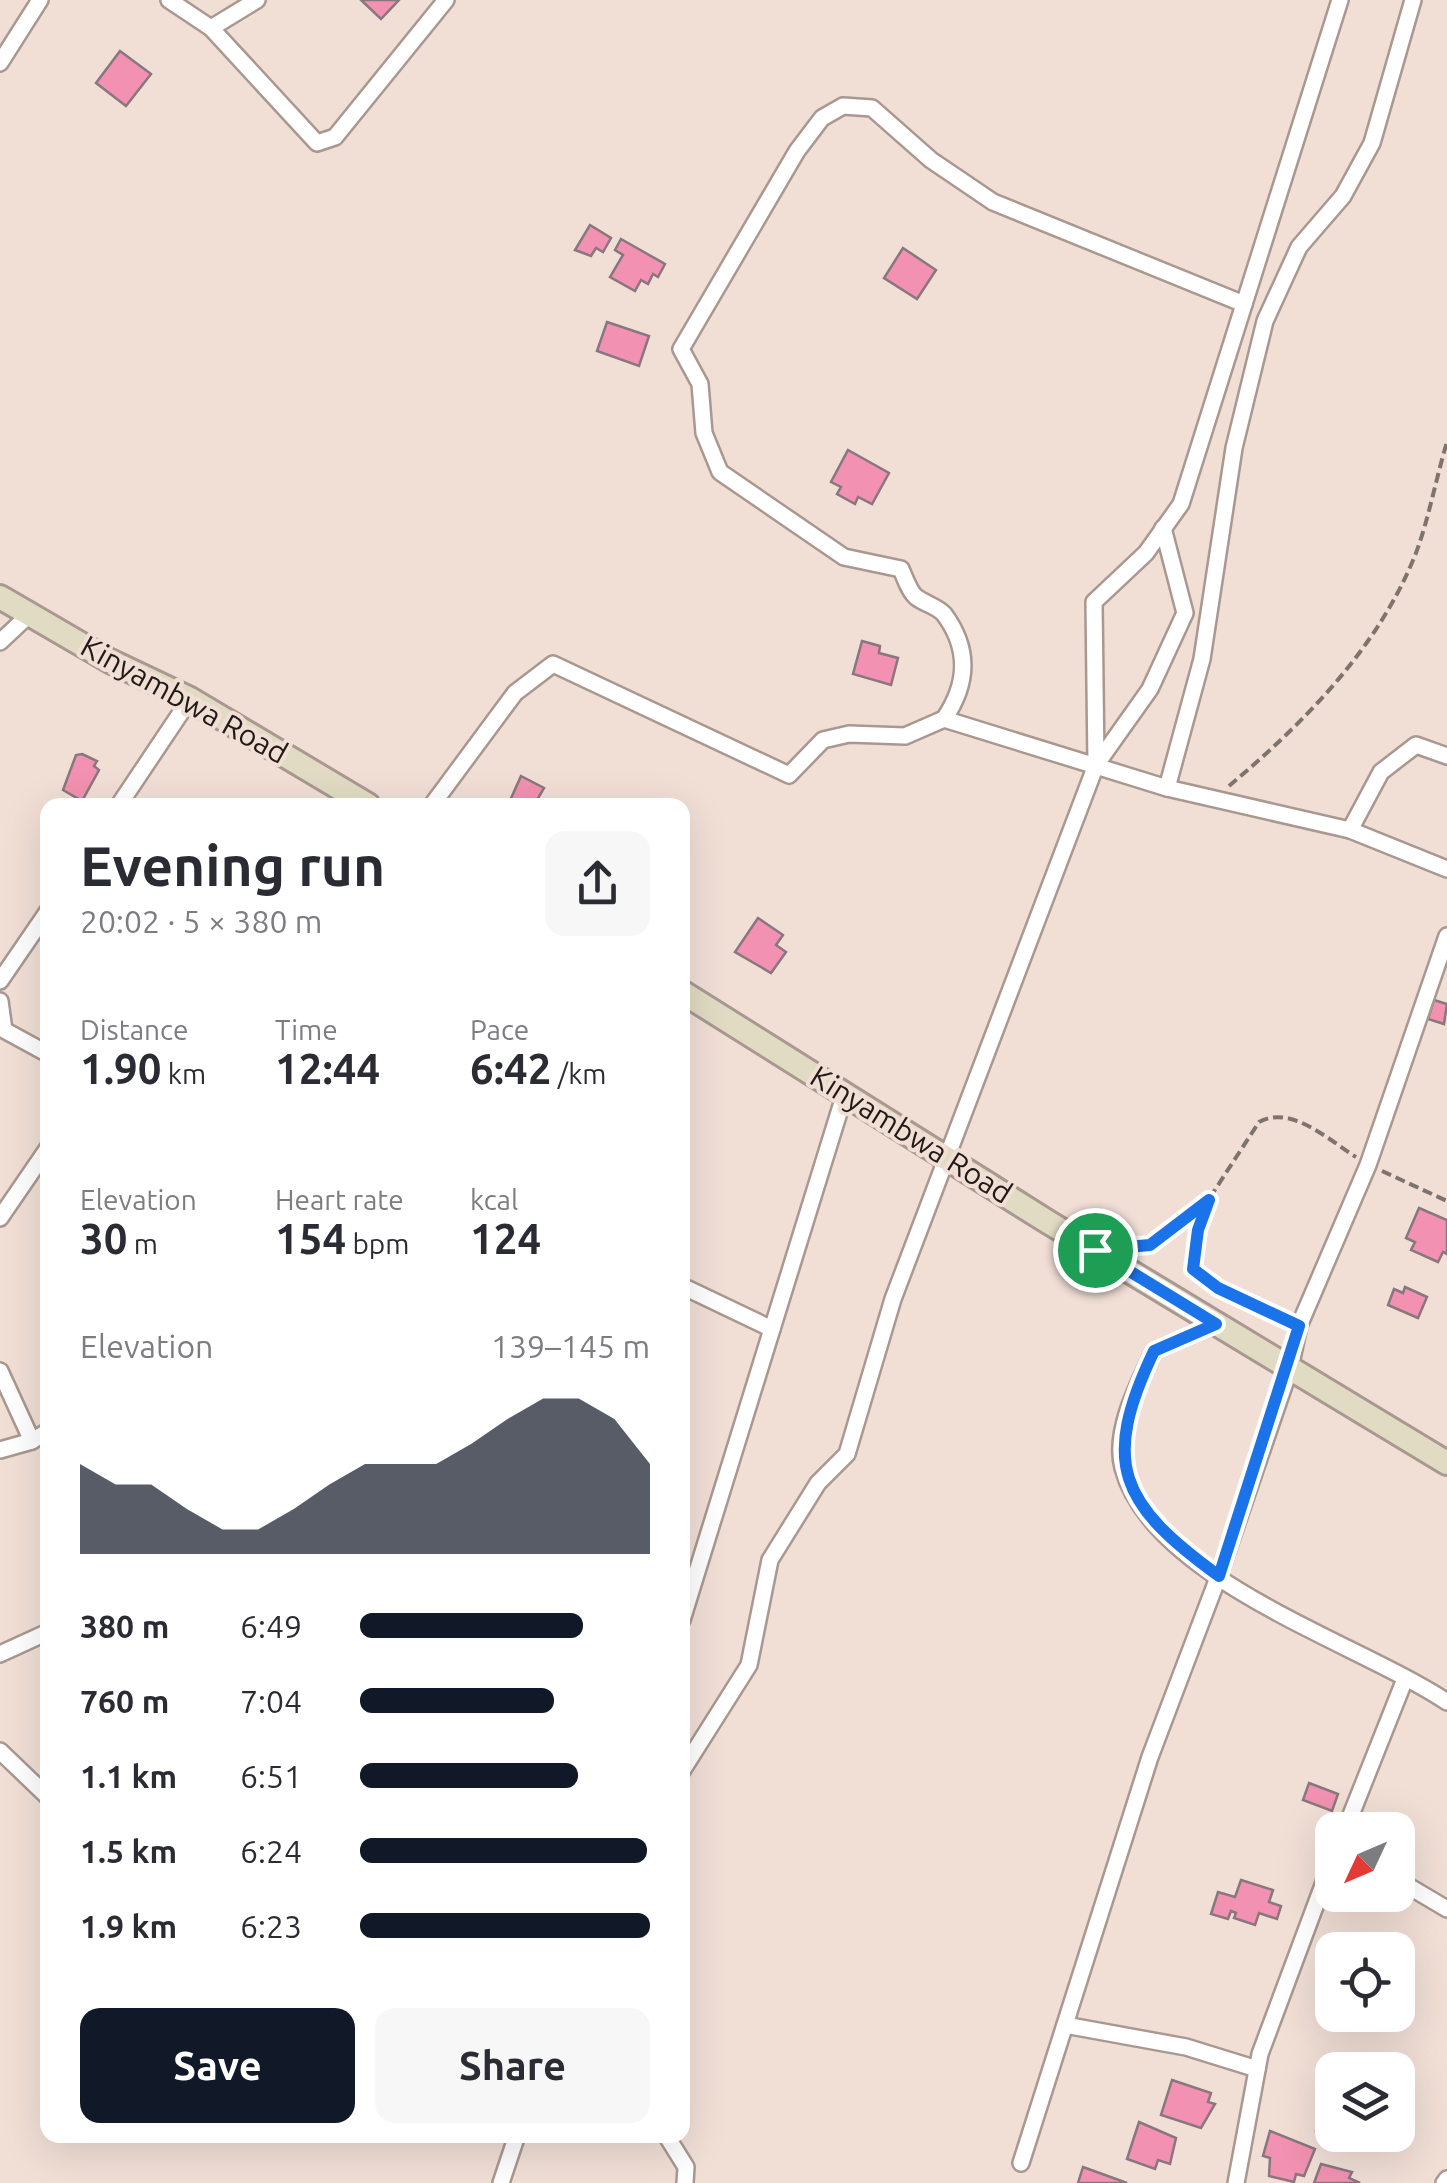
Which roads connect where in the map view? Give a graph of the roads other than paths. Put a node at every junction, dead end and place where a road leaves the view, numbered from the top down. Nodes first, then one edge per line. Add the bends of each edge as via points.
1 (40, 0) edge
2 (169, 0) edge
3 (257, 0) edge
4 (446, 0) edge
5 (1340, 0) edge
6 (1412, 0) edge
7 (211, 28) junction
8 (0, 63) edge
9 (1244, 304) junction
10 (1163, 528) junction
11 (0, 597) edge
12 (31, 613) junction
13 (0, 642) edge
14 (190, 699) junction
15 (944, 719) junction
16 (1447, 756) edge
17 (1096, 765) junction
18 (1167, 788) junction
19 (123, 798) edge
20 (356, 798) edge
21 (437, 798) edge
22 (1350, 830) junction
23 (1447, 868) edge
24 (40, 923) edge
25 (1447, 936) edge
26 (0, 982) edge
27 (690, 997) edge
28 (1, 1010) edge
29 (40, 1050) edge
30 (844, 1093) junction
31 (946, 1158) junction
32 (40, 1160) edge
33 (0, 1218) edge
34 (690, 1290) edge
35 (1216, 1324) junction
36 (772, 1330) junction
37 (1290, 1368) junction
38 (0, 1371) edge
39 (40, 1436) edge
40 (32, 1441) junction
41 (0, 1450) edge
42 (1447, 1463) edge
43 (1219, 1576) junction
44 (690, 1594) edge
45 (40, 1636) edge
46 (0, 1654) edge
47 (1405, 1679) junction
48 (1447, 1702) edge
49 (0, 1751) edge
50 (690, 1758) edge
51 (40, 1788) edge
52 (1352, 1812) edge
53 (1415, 1890) edge
54 (1315, 1910) edge
55 (1447, 1910) edge
56 (1065, 2025) junction
57 (1257, 2069) junction
58 (514, 2143) edge
59 (671, 2143) edge
60 (1022, 2162) dead end
61 (501, 2183) edge
62 (685, 2183) edge
63 (1236, 2183) edge

1 - 8 street
2 - 7 street
3 - 7 street
4 - 7 street via 335,137 318,143
5 - 9 street
6 - 18 street via 1372,142 1343,196 1299,247 1264,321 1234,448 1202,659
9 - 10 street via 1181,504
9 - 15 street via 993,202 930,160 872,108 843,106 822,118 797,151 681,349 700,384 704,433 720,472 844,557 901,569 914,596 941,611 963,647 964,669 958,699
10 - 17 street via 1094,602
10 - 17 street via 1185,613 1150,689
11 - 12 street, Kinyambwa Road
12 - 13 street
12 - 14 street, Kinyambwa Road
14 - 19 street
14 - 20 street, Kinyambwa Road
15 - 17 street
15 - 21 street via 905,736 823,740 788,775 553,664 515,693
16 - 22 street via 1416,745 1404,754 1381,772
17 - 18 street
17 - 31 street
18 - 22 street
22 - 23 street
24 - 26 street
25 - 37 street via 1368,1165 1299,1326
27 - 30 street, Kinyambwa Road
28 - 29 street via 4,1030
30 - 31 street, Kinyambwa Road
30 - 36 street
31 - 35 street, Kinyambwa Road
31 - 50 street via 893,1299 847,1454 818,1483 770,1560 749,1664
32 - 33 street
34 - 36 street
35 - 37 street, Kinyambwa Road
35 - 43 street via 1154,1351 1135,1390 1122,1466 1158,1526
36 - 44 street
37 - 42 street, Kinyambwa Road
37 - 43 street
38 - 40 street
39 - 40 street
40 - 41 street
43 - 47 street
43 - 56 street via 1150,1757
45 - 46 street
47 - 48 street
47 - 52 street
49 - 51 street
53 - 55 street
54 - 57 street
56 - 57 street via 1186,2046
56 - 60 street
57 - 63 street
58 - 61 street
59 - 62 street via 686,2167

